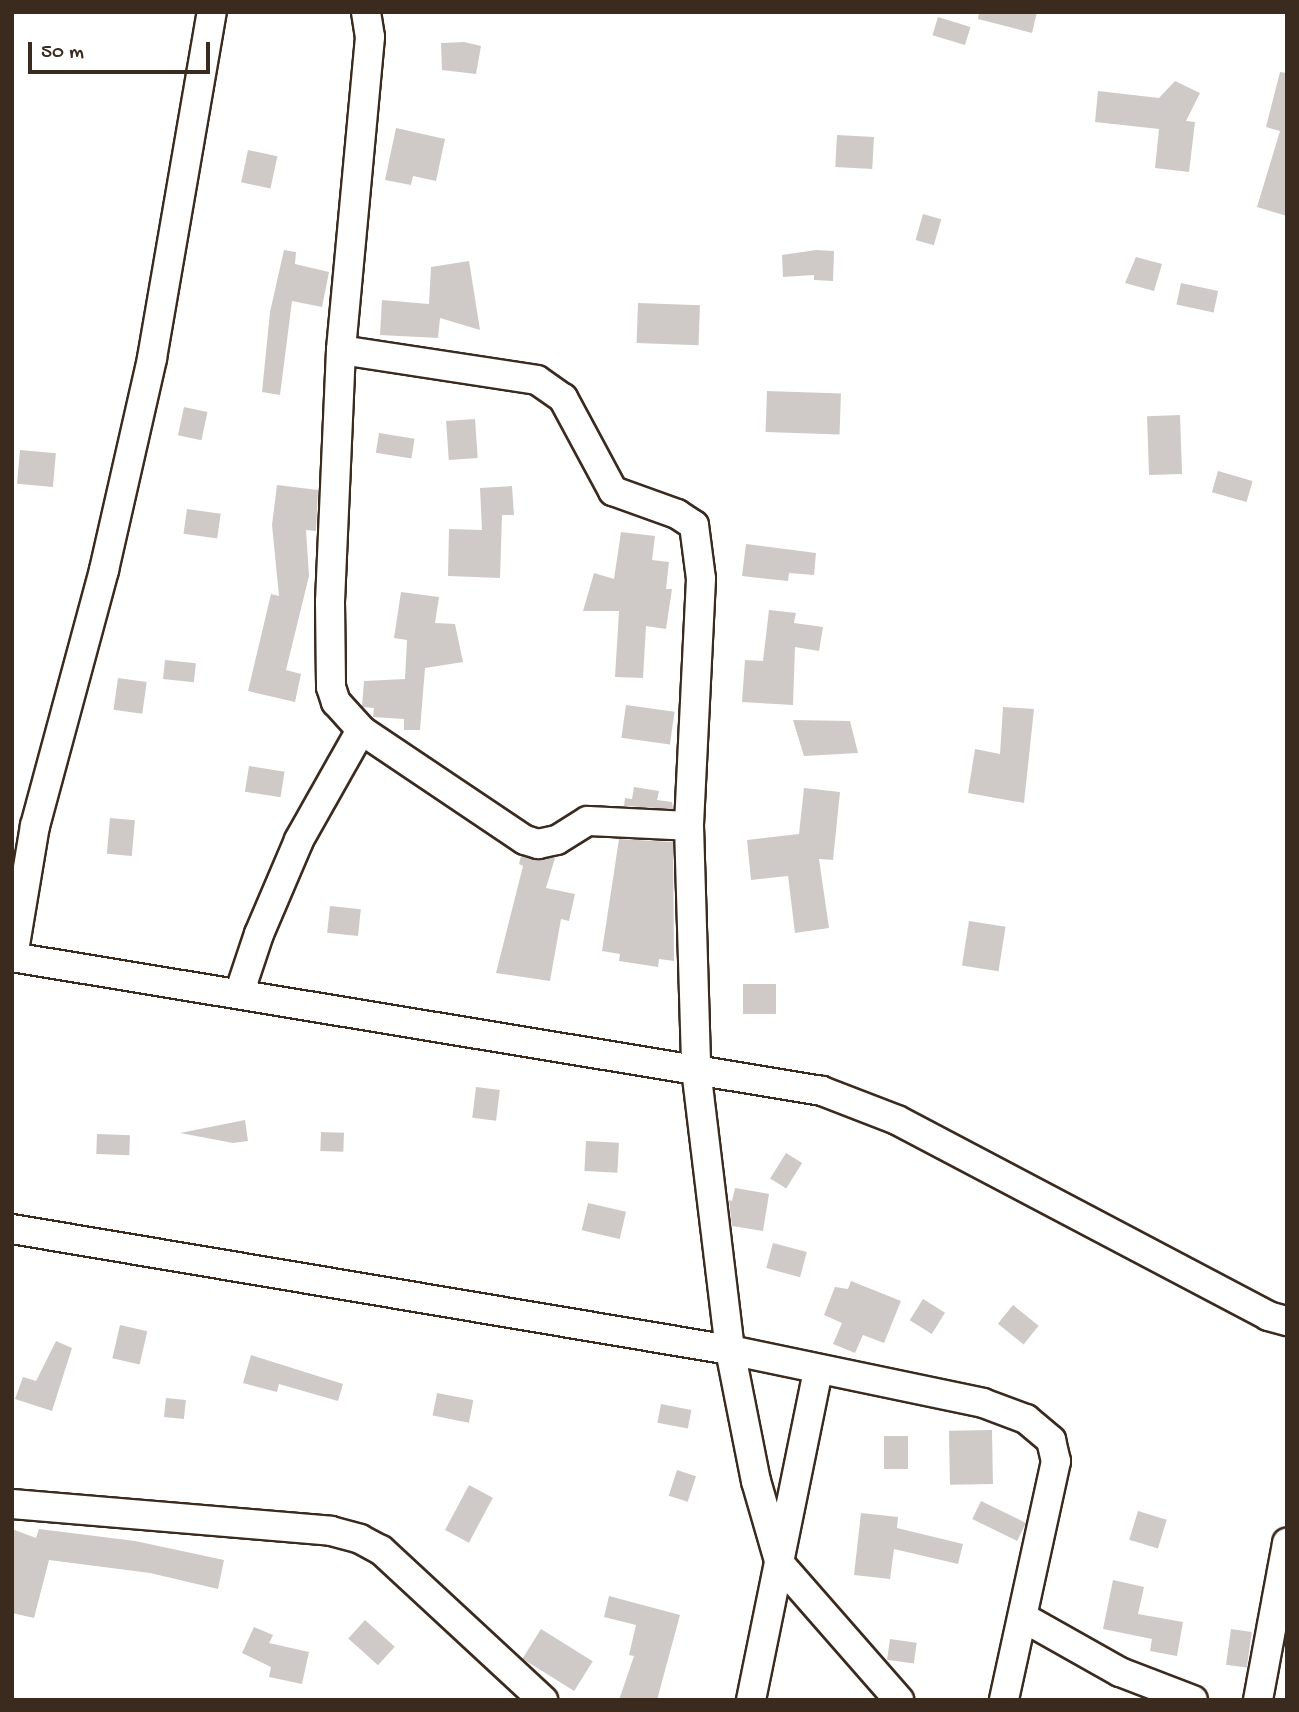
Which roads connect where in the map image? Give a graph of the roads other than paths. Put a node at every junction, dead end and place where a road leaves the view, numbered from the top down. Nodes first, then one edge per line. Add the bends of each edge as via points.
1 (212, 12) edge
2 (366, 12) edge
3 (341, 349) junction
4 (361, 730) junction
5 (689, 826) junction
6 (13, 957) edge
7 (239, 994) junction
8 (696, 1069) junction
9 (12, 1229) edge
10 (1287, 1321) edge
11 (730, 1350) junction
12 (818, 1370) junction
13 (12, 1504) edge
14 (1287, 1543) edge
15 (780, 1564) junction
16 (1281, 1594) edge
17 (1024, 1618) junction
18 (543, 1700) edge
19 (751, 1700) edge
20 (899, 1700) edge
21 (1004, 1700) edge
22 (1193, 1700) edge
23 (1258, 1700) edge

1 - 6 street via 152,358 104,570 35,826
2 - 3 street via 370,37
3 - 4 street via 331,687 347,718
3 - 5 street via 537,380 563,397 613,491 677,514 694,525 701,579
4 - 5 street via 525,841 557,840 588,821
4 - 7 street via 299,840
5 - 8 street
6 - 7 street
7 - 8 street
8 - 10 street via 822,1091 897,1120 1268,1316
8 - 11 street
9 - 11 street
11 - 12 street
11 - 15 street via 759,1493
12 - 15 street
12 - 17 street via 983,1403 1026,1419 1051,1440 1056,1461
13 - 18 street via 331,1531 360,1539 381,1550
14 - 16 street
15 - 19 street
15 - 20 street
16 - 23 street
17 - 21 street
17 - 22 street via 1120,1672

